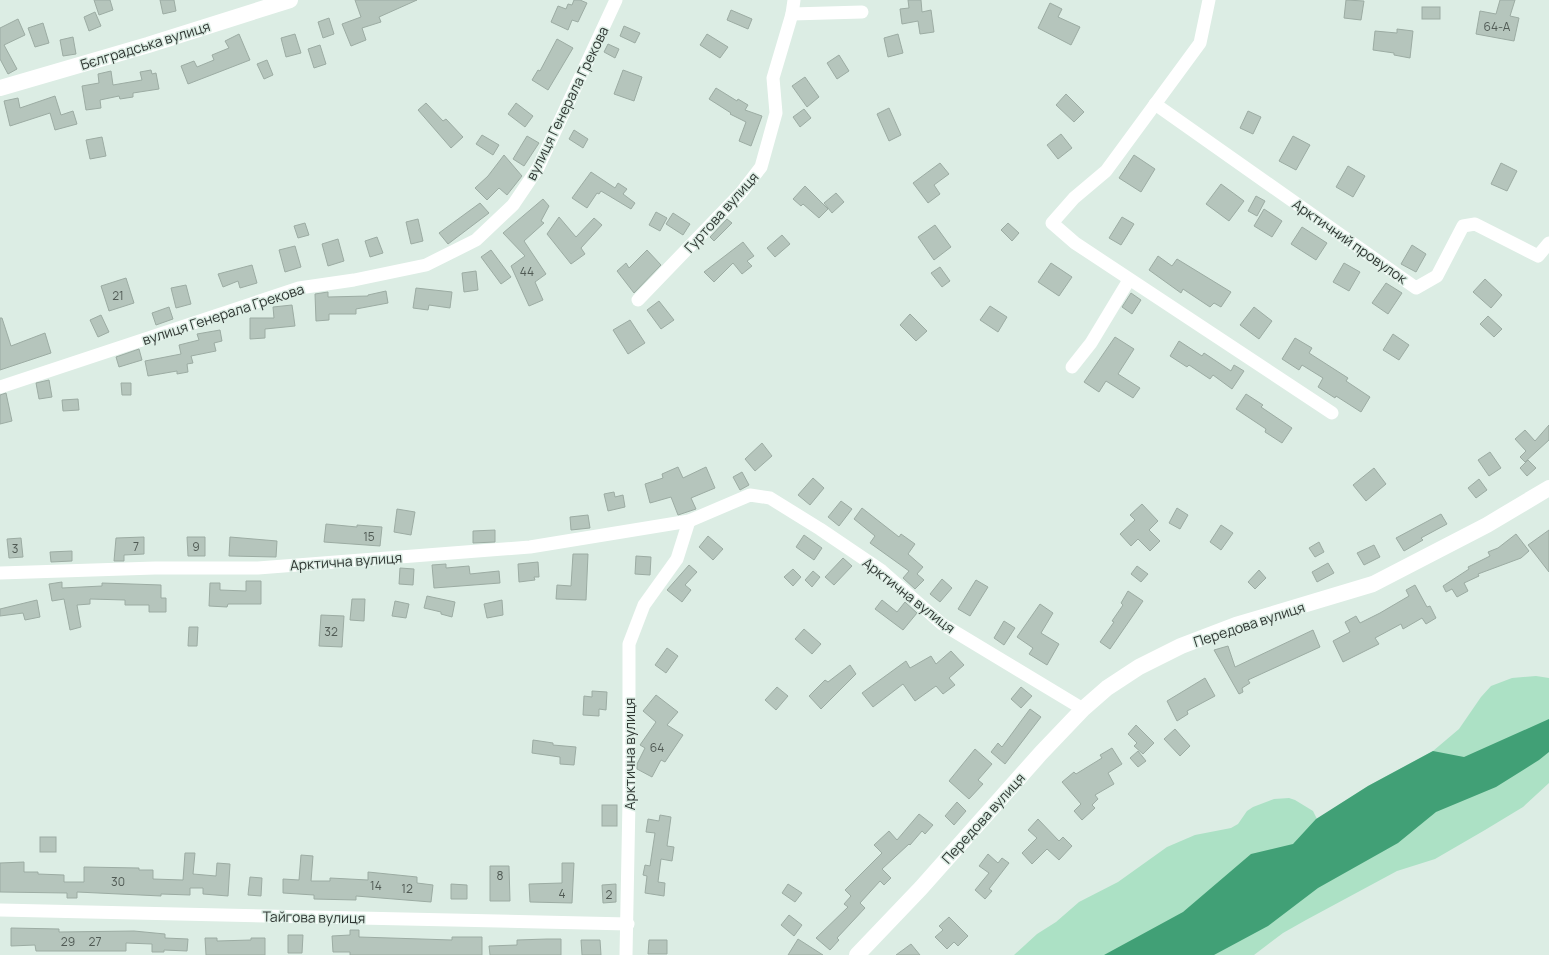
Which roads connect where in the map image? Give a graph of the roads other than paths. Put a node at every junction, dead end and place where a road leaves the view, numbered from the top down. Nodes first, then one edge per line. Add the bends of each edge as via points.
1 (290, 0) edge
2 (616, 0) edge
3 (794, 0) edge
4 (1209, 0) edge
5 (862, 12) dead end
6 (792, 14) junction
7 (0, 88) edge
8 (1156, 104) junction
9 (1549, 243) edge
10 (1129, 280) junction
11 (638, 300) dead end
12 (1072, 367) dead end
13 (0, 387) edge
14 (1332, 413) dead end
15 (1549, 488) edge
16 (689, 521) junction
17 (0, 574) edge
18 (1083, 709) junction
19 (0, 910) edge
20 (628, 924) junction
21 (626, 955) edge
22 (857, 955) edge

1 - 7 street, Бєлградська вулиця
2 - 13 street, вулиця Генерала Грекова via 538,168 513,205 476,240 426,265 300,288
3 - 6 street, Гуртова вулиця
4 - 8 street via 1200,43
5 - 6 street
6 - 11 street, Гуртова вулиця via 773,78 776,113 761,167 741,193
8 - 9 street, Арктичний провулок via 1416,288 1437,276 1463,226 1475,224 1538,256
8 - 10 street via 1106,171 1074,198 1052,223 1075,243
10 - 12 street via 1091,343
10 - 14 street
15 - 18 street, Передова вулиця via 1487,525 1373,584 1236,625 1182,646 1132,672 1107,688
16 - 17 street, Арктична вулиця via 530,547 343,562 258,568 155,568
16 - 18 street, Арктична вулиця via 750,495 770,498 882,571 942,624
16 - 20 street, Арктична вулиця via 676,559 644,605 629,644
18 - 22 street, Передова вулиця
19 - 20 street, Тайгова вулиця
20 - 21 street, Арктична вулиця

